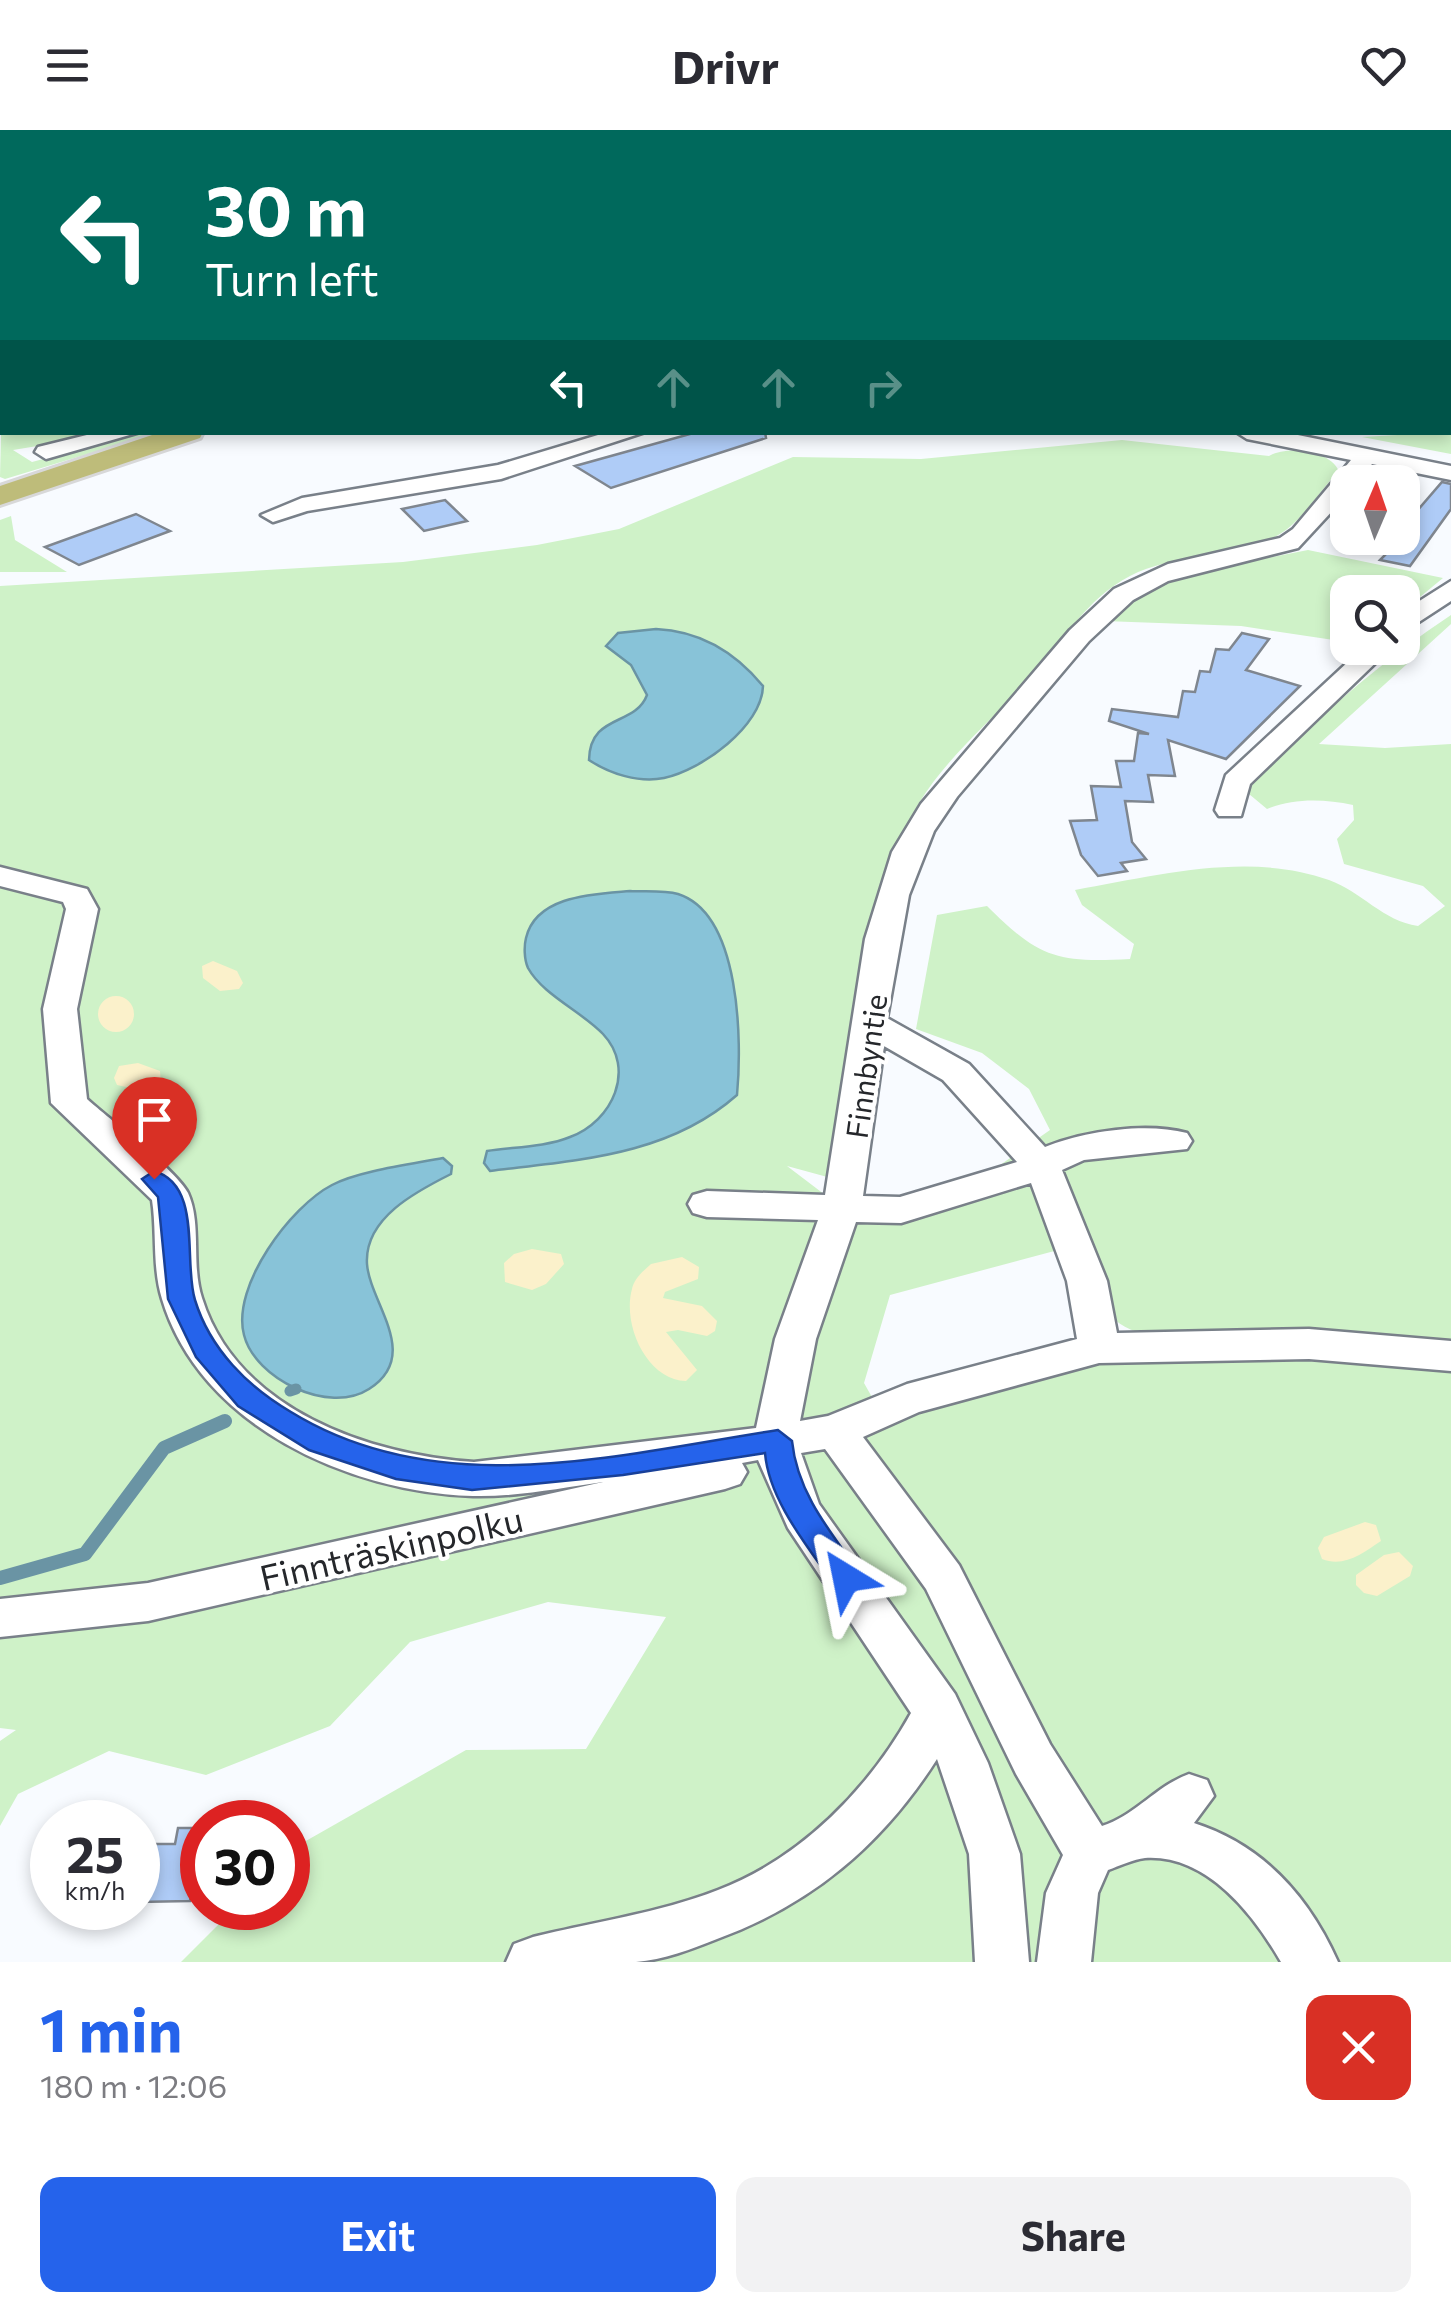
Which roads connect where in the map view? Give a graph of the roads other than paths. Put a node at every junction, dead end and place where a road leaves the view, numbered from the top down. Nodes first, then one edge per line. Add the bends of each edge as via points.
1 (117, 435) edge
2 (181, 435) edge
3 (624, 435) edge
4 (1261, 435) edge
5 (46, 452) dead end
6 (1366, 457) junction
7 (1451, 472) edge
8 (0, 496) edge
9 (273, 515) dead end
10 (1451, 589) edge
11 (1420, 612) edge
12 (1360, 665) edge
13 (1230, 810) dead end
14 (0, 876) edge
15 (870, 1023) junction
16 (1174, 1141) dead end
17 (1042, 1167) junction
18 (708, 1204) dead end
19 (841, 1207) junction
20 (1099, 1348) junction
21 (1451, 1356) edge
22 (834, 1432) junction
23 (779, 1453) junction
24 (0, 1618) edge
25 (938, 1709) junction
26 (1189, 1796) dead end
27 (1146, 1835) junction
28 (1090, 1854) junction
29 (533, 1962) edge
30 (1002, 1962) edge
31 (1064, 1962) edge
32 (1310, 1962) edge

1 - 5 street
2 - 8 main road
3 - 9 street via 501,472
4 - 6 street
6 - 7 street
6 - 15 street, Finnbyntie via 1289,543 1152,578 1081,632 938,803 909,850
10 - 11 street
12 - 13 street via 1236,780
14 - 23 street via 76,896 82,909 60,1009 69,1103 170,1194 181,1299 206,1350 248,1399 318,1443 396,1468 472,1479
15 - 17 street via 956,1072
15 - 19 street, Finnbyntie via 858,1135
16 - 17 street via 1080,1149 1050,1157
17 - 19 street via 901,1210
17 - 20 street via 1087,1281
18 - 19 street
19 - 23 street, Finnbyntie via 782,1398
20 - 21 street via 1309,1344
20 - 22 street via 908,1400
22 - 23 street
22 - 28 street via 943,1578 1033,1759
23 - 24 street, Finnträskinpolku via 148,1602
23 - 25 street via 804,1517
25 - 29 street via 920,1749 853,1831 770,1891 700,1922
25 - 30 street via 990,1833 1004,1924
26 - 27 street
27 - 28 street
27 - 32 street via 1222,1854 1272,1897
28 - 31 street via 1072,1892

